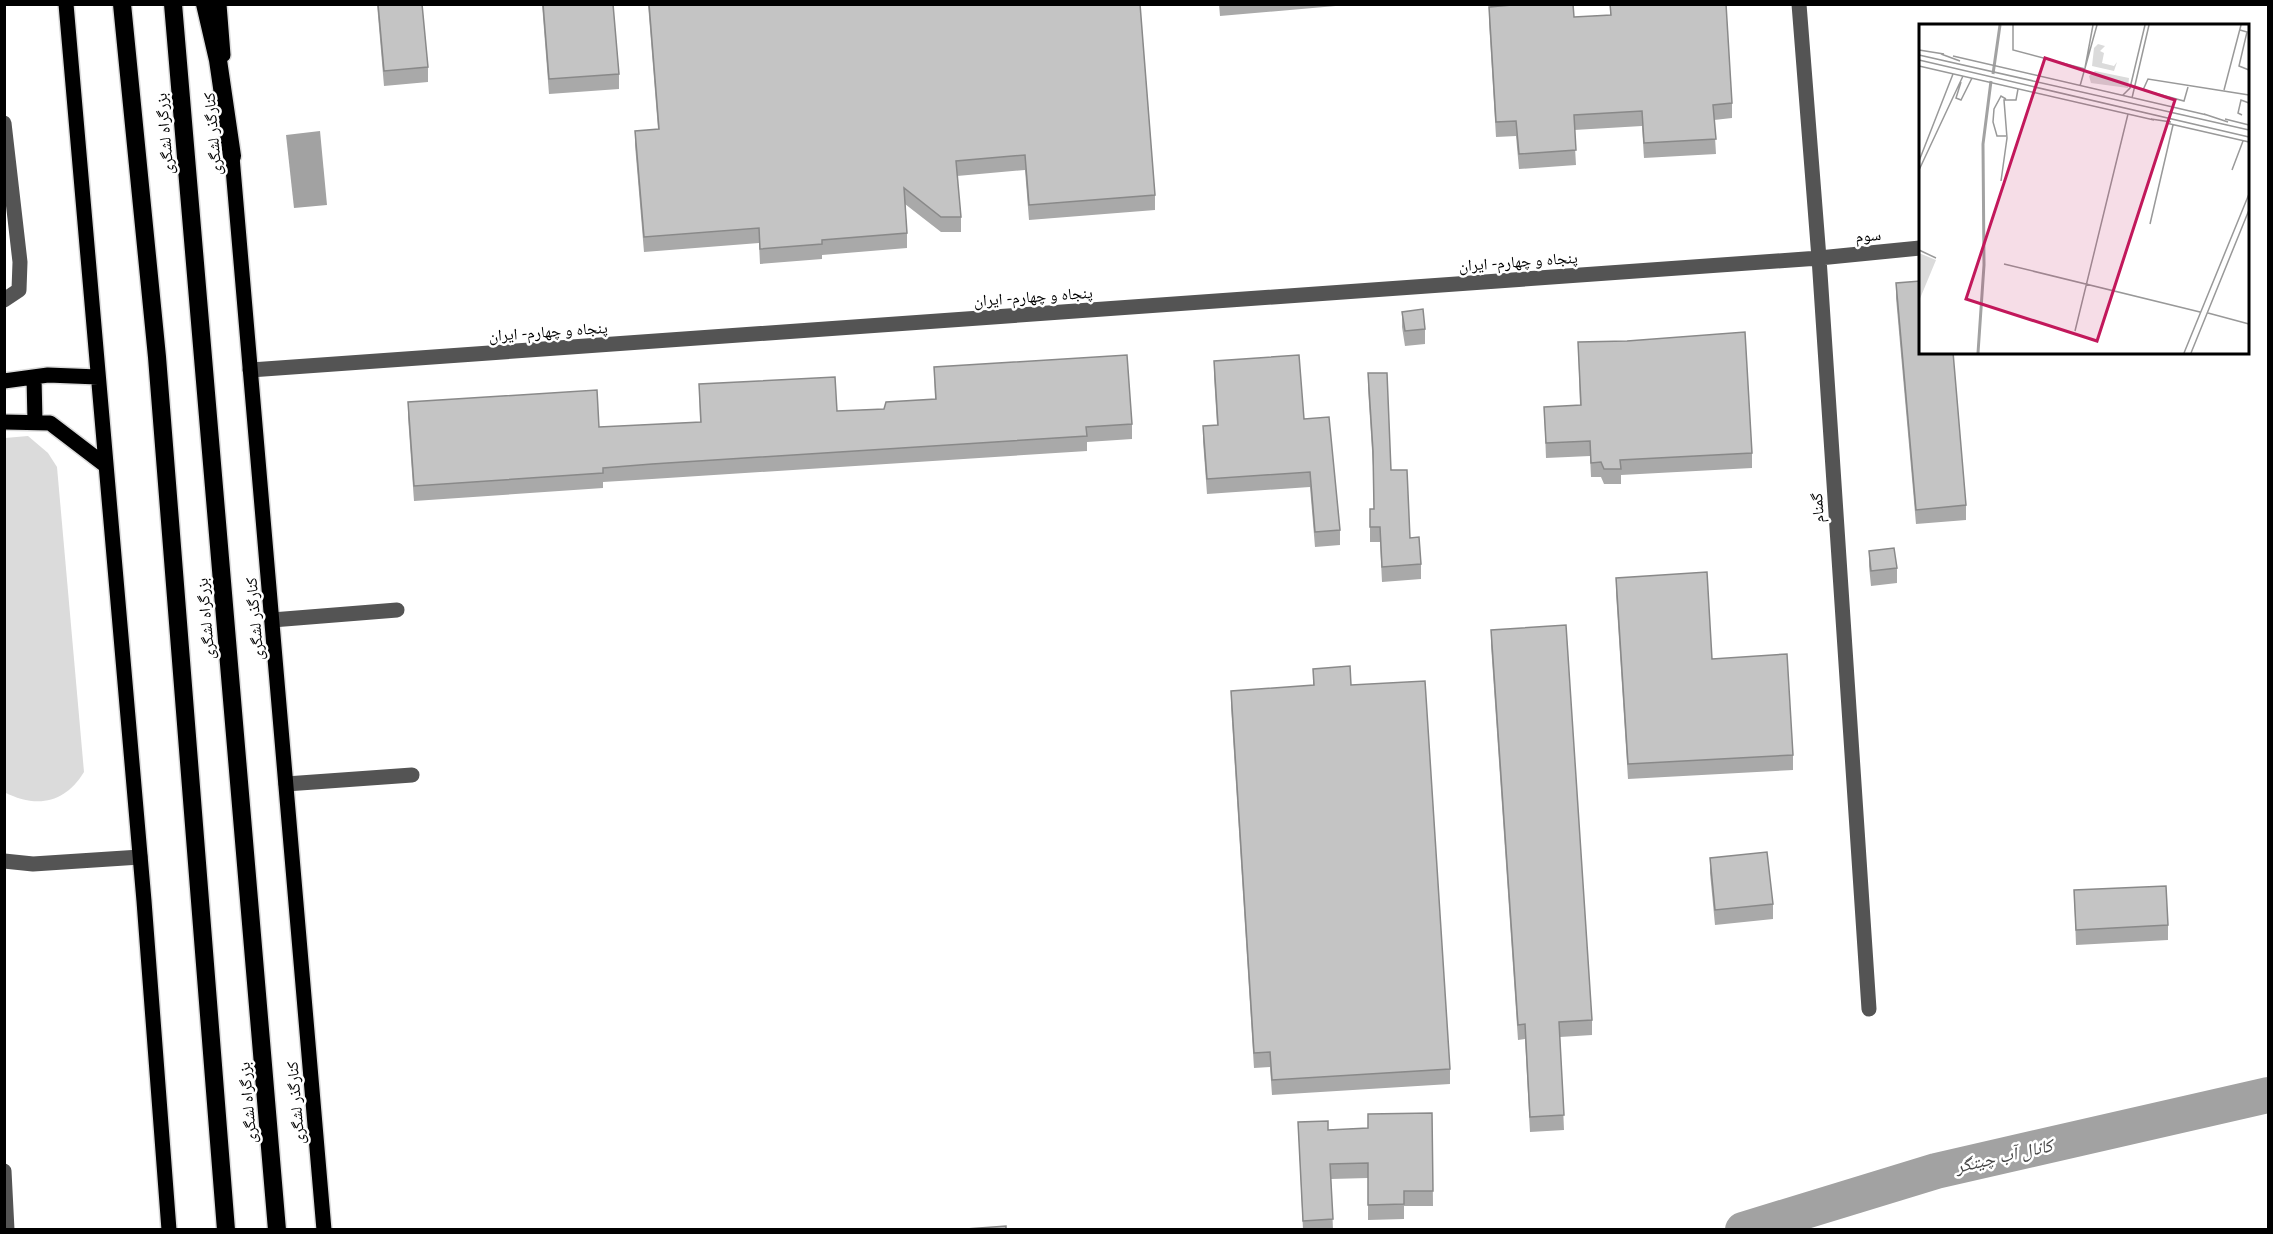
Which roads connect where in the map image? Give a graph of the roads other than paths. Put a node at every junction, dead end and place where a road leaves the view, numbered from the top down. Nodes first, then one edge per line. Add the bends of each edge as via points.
1 (66, 4) edge
2 (123, 4) edge
3 (173, 4) edge
4 (205, 4) edge
5 (219, 4) edge
6 (1799, 4) edge
7 (4, 123) edge
8 (232, 156) junction
9 (1919, 248) edge
10 (1819, 258) junction
11 (4, 300) edge
12 (250, 370) junction
13 (34, 377) junction
14 (98, 377) junction
15 (4, 381) edge
16 (4, 422) edge
17 (35, 422) junction
18 (105, 465) junction
19 (397, 610) dead end
20 (272, 620) junction
21 (412, 775) dead end
22 (286, 784) junction
23 (140, 857) junction
24 (4, 861) edge
25 (1869, 1009) dead end
26 (4, 1171) edge
27 (7, 1230) edge
28 (169, 1230) edge
29 (226, 1230) edge
30 (277, 1230) edge
31 (324, 1230) edge

1 - 14 main road
2 - 29 highway, بزرگراه لشگری via 158,369
3 - 30 highway, بزرگراه لشگری
4 - 8 highway via 218,60
5 - 8 main road, کنارگذر لشگری
6 - 10 lane, گمنام
7 - 11 lane via 20,262 19,290
8 - 12 main road, کنارگذر لشگری
9 - 10 lane, سوم
10 - 12 lane, پنجاه و چهارم - ایران
10 - 25 lane, گمنام
12 - 20 main road, کنارگذر لشگری
13 - 14 main road
13 - 15 main road
13 - 17 main road
14 - 18 main road
16 - 17 main road
17 - 18 main road via 50,423
18 - 23 main road
19 - 20 lane
20 - 22 main road, کنارگذر لشگری
21 - 22 lane
22 - 31 main road, کنارگذر لشگری
23 - 24 lane via 33,864
23 - 28 main road
26 - 27 lane

